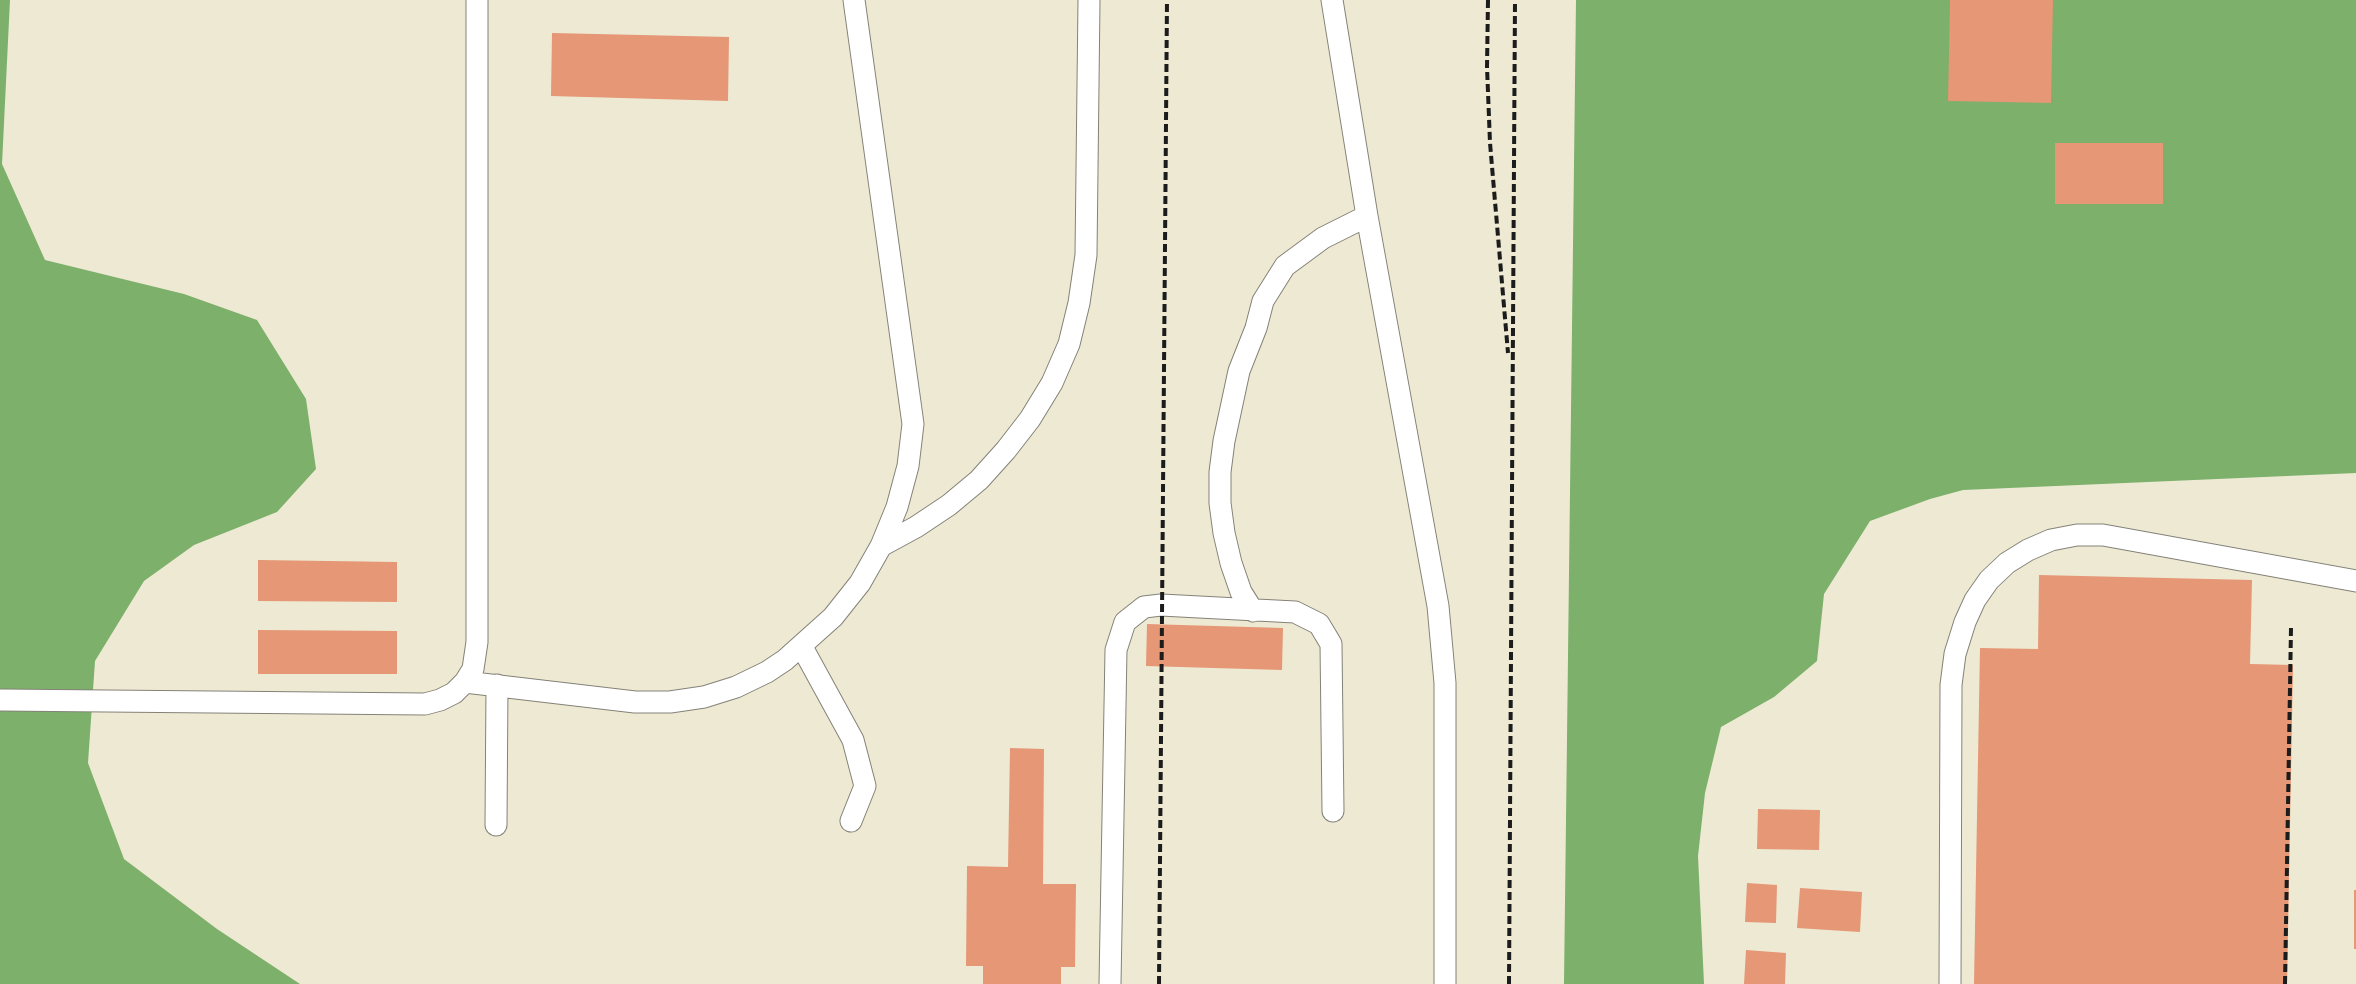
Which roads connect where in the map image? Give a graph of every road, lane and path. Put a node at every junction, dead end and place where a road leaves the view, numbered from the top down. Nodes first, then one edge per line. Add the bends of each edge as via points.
1 (477, 0) edge
2 (854, 0) edge
3 (1089, 0) edge
4 (1332, 0) edge
5 (1367, 216) junction
6 (881, 546) junction
7 (2356, 580) edge
8 (1253, 611) junction
9 (802, 647) junction
10 (466, 682) junction
11 (497, 685) junction
12 (0, 700) edge
13 (1332, 811) dead end
14 (851, 821) dead end
15 (496, 825) dead end
16 (1110, 984) edge
17 (1445, 984) edge
18 (1950, 984) edge

1 - 10 lane via 477,642 476,656
2 - 6 lane via 913,424 908,466 897,507
3 - 6 lane via 1086,255 1069,344 1052,383 1030,419 979,480 949,505
4 - 5 lane
5 - 8 lane via 1323,238 1285,266 1263,301 1239,371 1224,441 1220,502 1231,563 1241,592
5 - 17 lane via 1438,606 1445,684
6 - 9 lane via 860,583 833,617
7 - 18 lane via 2103,535 2051,540 2007,563 1989,580 1965,622 1955,654 1951,685
8 - 13 lane via 1296,612 1319,624 1331,644
8 - 16 lane via 1161,605 1144,607 1125,622 1116,650
9 - 11 lane via 767,672 736,687 704,697 670,702 635,702
9 - 14 lane via 853,740 865,786
10 - 11 lane
10 - 12 lane via 454,693 425,704
11 - 15 lane

